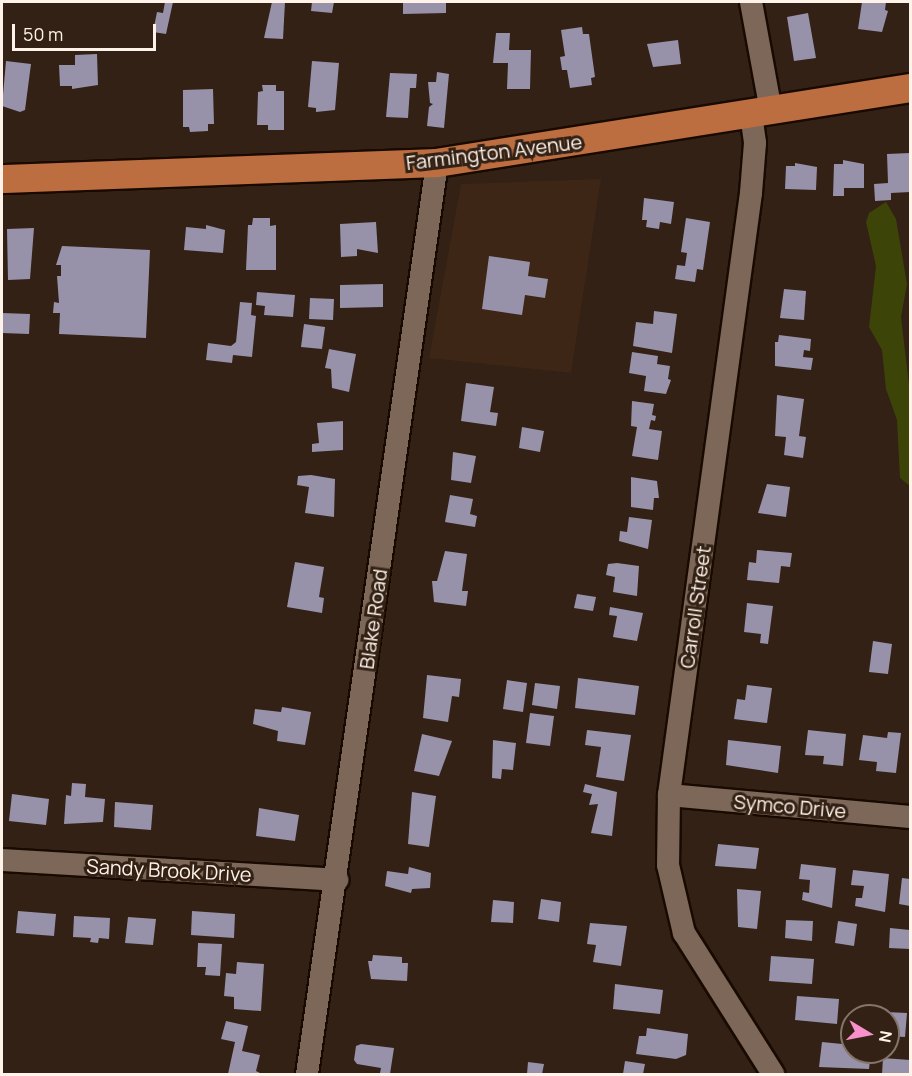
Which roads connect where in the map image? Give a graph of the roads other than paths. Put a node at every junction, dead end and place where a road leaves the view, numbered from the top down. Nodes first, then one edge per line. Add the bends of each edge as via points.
1 (751, 2) edge
2 (910, 88) edge
3 (761, 112) junction
4 (437, 163) junction
5 (2, 179) edge
6 (669, 795) junction
7 (910, 817) edge
8 (2, 860) edge
9 (337, 880) junction
10 (307, 1074) edge
11 (773, 1074) edge

1 - 3 street, Carroll Street
2 - 3 main road, Farmington Avenue
3 - 4 main road, Farmington Avenue
3 - 6 street, Carroll Street
4 - 5 main road, Farmington Avenue
4 - 9 street, Blake Road
6 - 7 street, Symco Drive
6 - 11 street, Carroll Street via 668,865 684,933
8 - 9 street, Sandy Brook Drive
9 - 10 street, Blake Road

